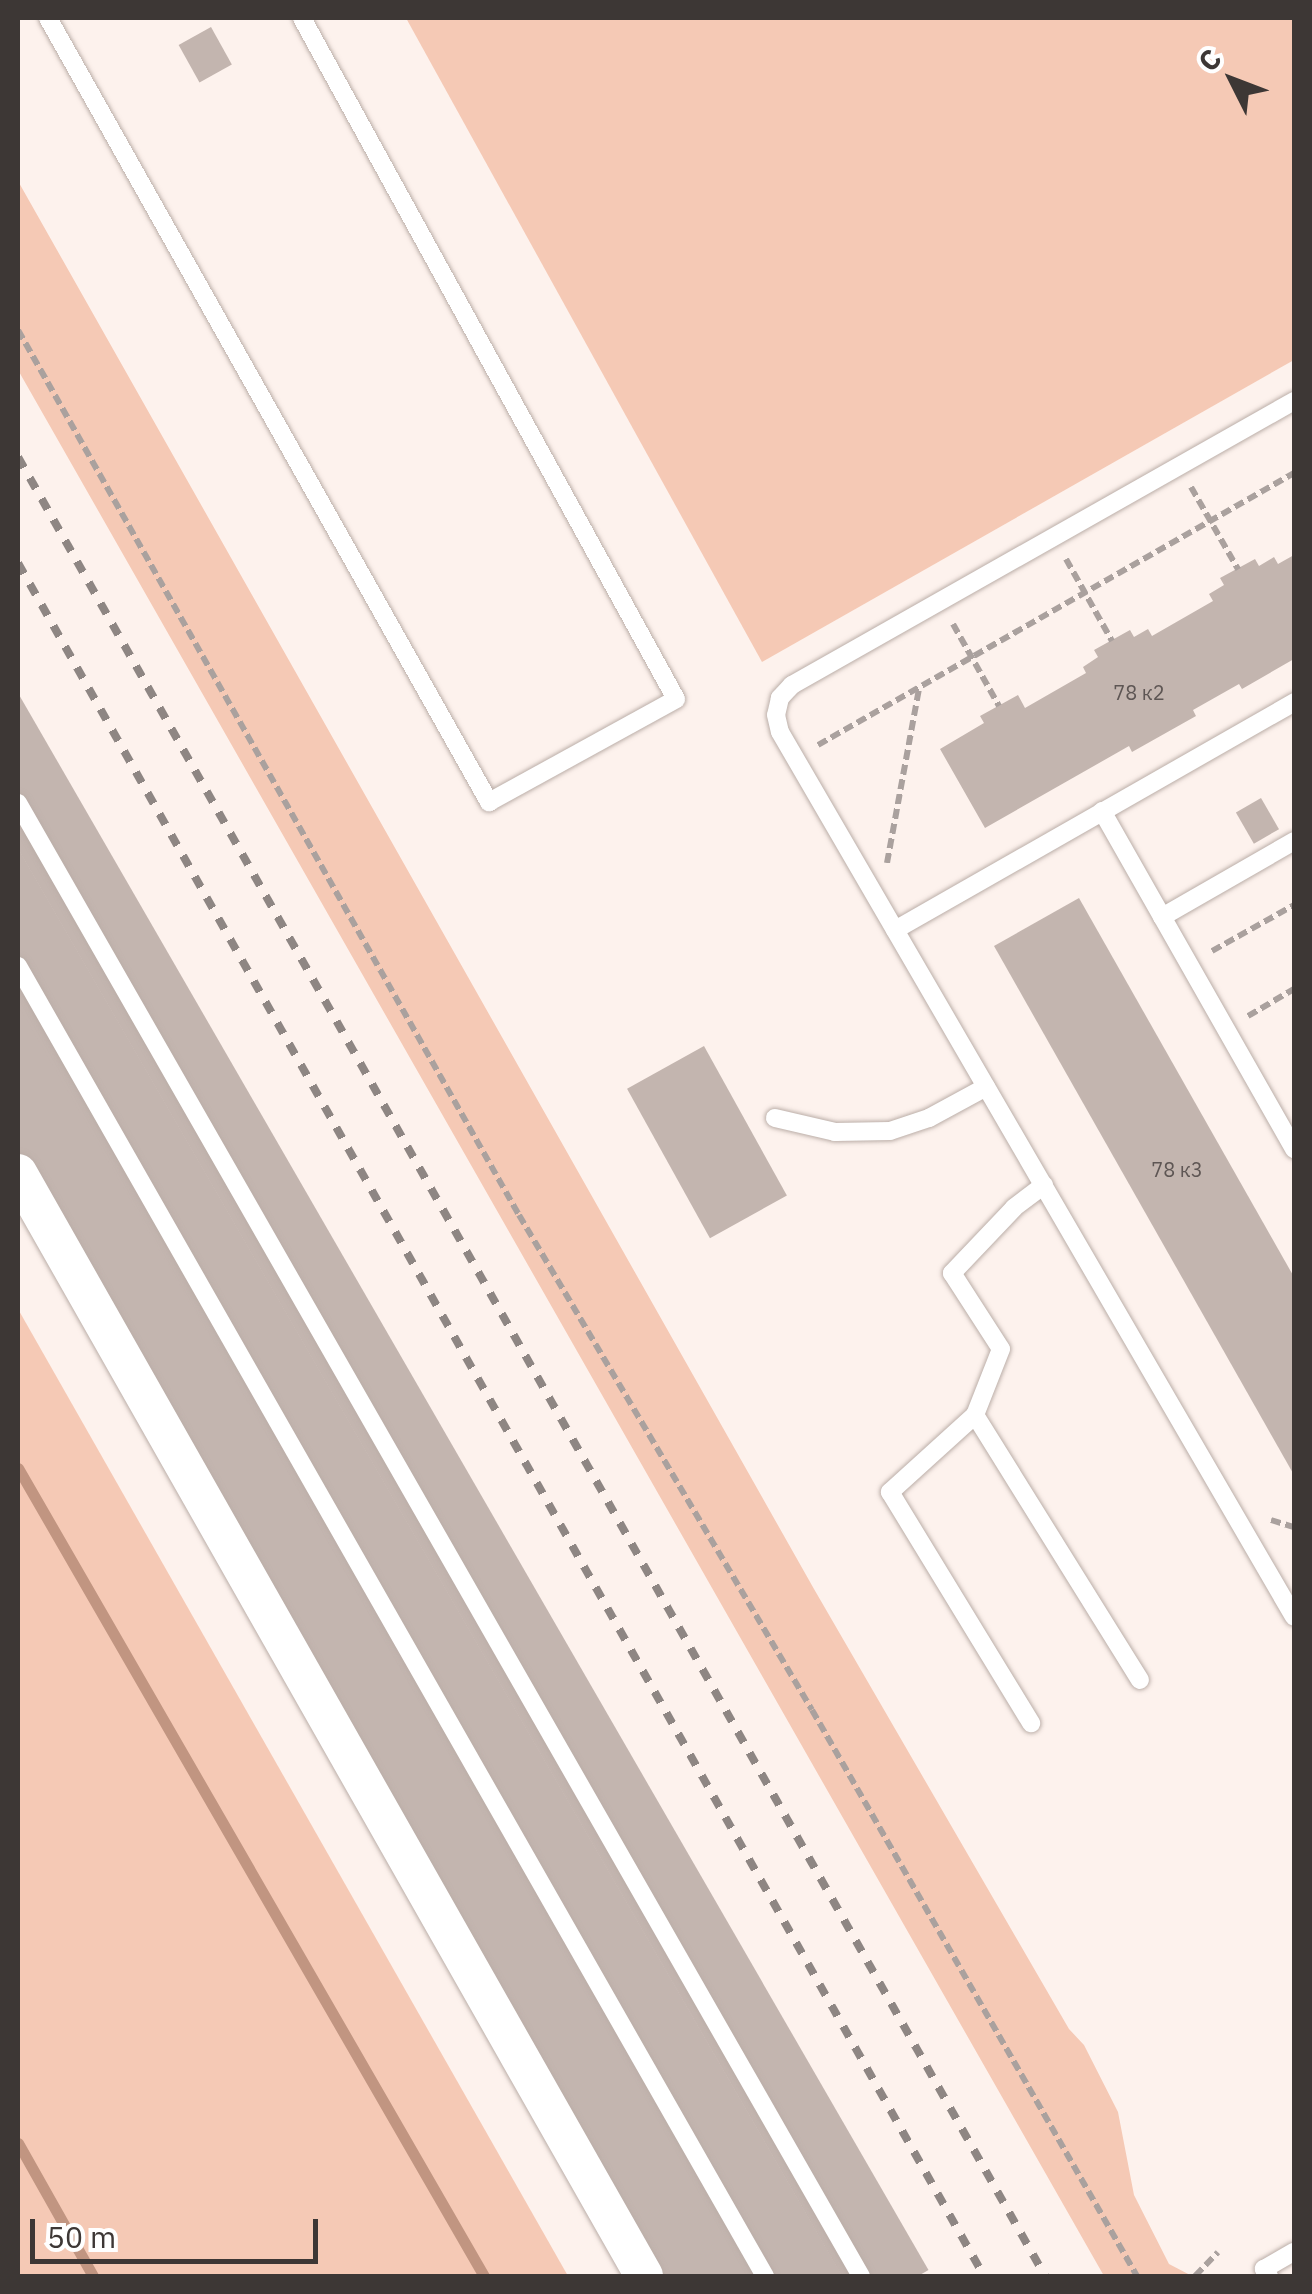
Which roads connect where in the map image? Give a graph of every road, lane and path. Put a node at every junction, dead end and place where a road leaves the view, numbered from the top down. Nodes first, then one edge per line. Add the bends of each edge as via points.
1 (48, 18) edge
2 (302, 18) edge
3 (18, 330) edge
4 (1294, 401) edge
5 (1180, 466) junction
6 (1294, 474) edge
7 (1210, 521) junction
8 (1054, 538) junction
9 (1238, 569) dead end
10 (1085, 593) junction
11 (940, 602) junction
12 (1112, 640) dead end
13 (972, 658) junction
14 (919, 687) junction
15 (1294, 702) edge
16 (999, 706) dead end
17 (795, 758) junction
18 (18, 803) edge
19 (1102, 811) junction
20 (1294, 842) edge
21 (880, 904) junction
22 (1294, 904) edge
23 (1162, 916) junction
24 (895, 930) junction
25 (1190, 964) junction
26 (18, 966) edge
27 (1294, 989) edge
28 (1226, 1028) junction
29 (986, 1087) junction
30 (775, 1118) dead end
31 (1294, 1149) edge
32 (18, 1173) edge
33 (1044, 1185) junction
34 (975, 1415) junction
35 (1294, 1617) edge
36 (1140, 1680) dead end
37 (1031, 1723) dead end
38 (1218, 2252) dead end
39 (1294, 2252) edge
40 (644, 2276) edge
41 (765, 2276) edge
42 (861, 2276) edge
43 (1138, 2276) edge
44 (1194, 2276) edge
45 (1269, 2276) edge

1 - 2 lane via 489,802 676,699
3 - 43 path via 519,1215
4 - 5 lane
5 - 7 path
5 - 8 lane
6 - 7 path
7 - 9 path
7 - 10 path
8 - 10 path
8 - 11 lane
10 - 12 path
10 - 13 path
11 - 13 path
11 - 17 lane via 780,698 780,732
13 - 14 path
13 - 16 path
14 - 17 path
14 - 21 path
15 - 19 lane
17 - 21 lane
18 - 42 lane
19 - 23 lane
19 - 24 lane
20 - 23 lane
21 - 24 lane
22 - 25 path
23 - 25 lane
24 - 29 lane
25 - 28 lane
26 - 41 lane
27 - 28 path
28 - 31 lane
29 - 30 lane via 890,1131 835,1132
29 - 33 lane
32 - 40 street
33 - 34 lane via 952,1273 1002,1349
33 - 35 lane
34 - 36 lane
34 - 37 lane via 890,1492
38 - 44 path
39 - 45 lane via 1264,2269

